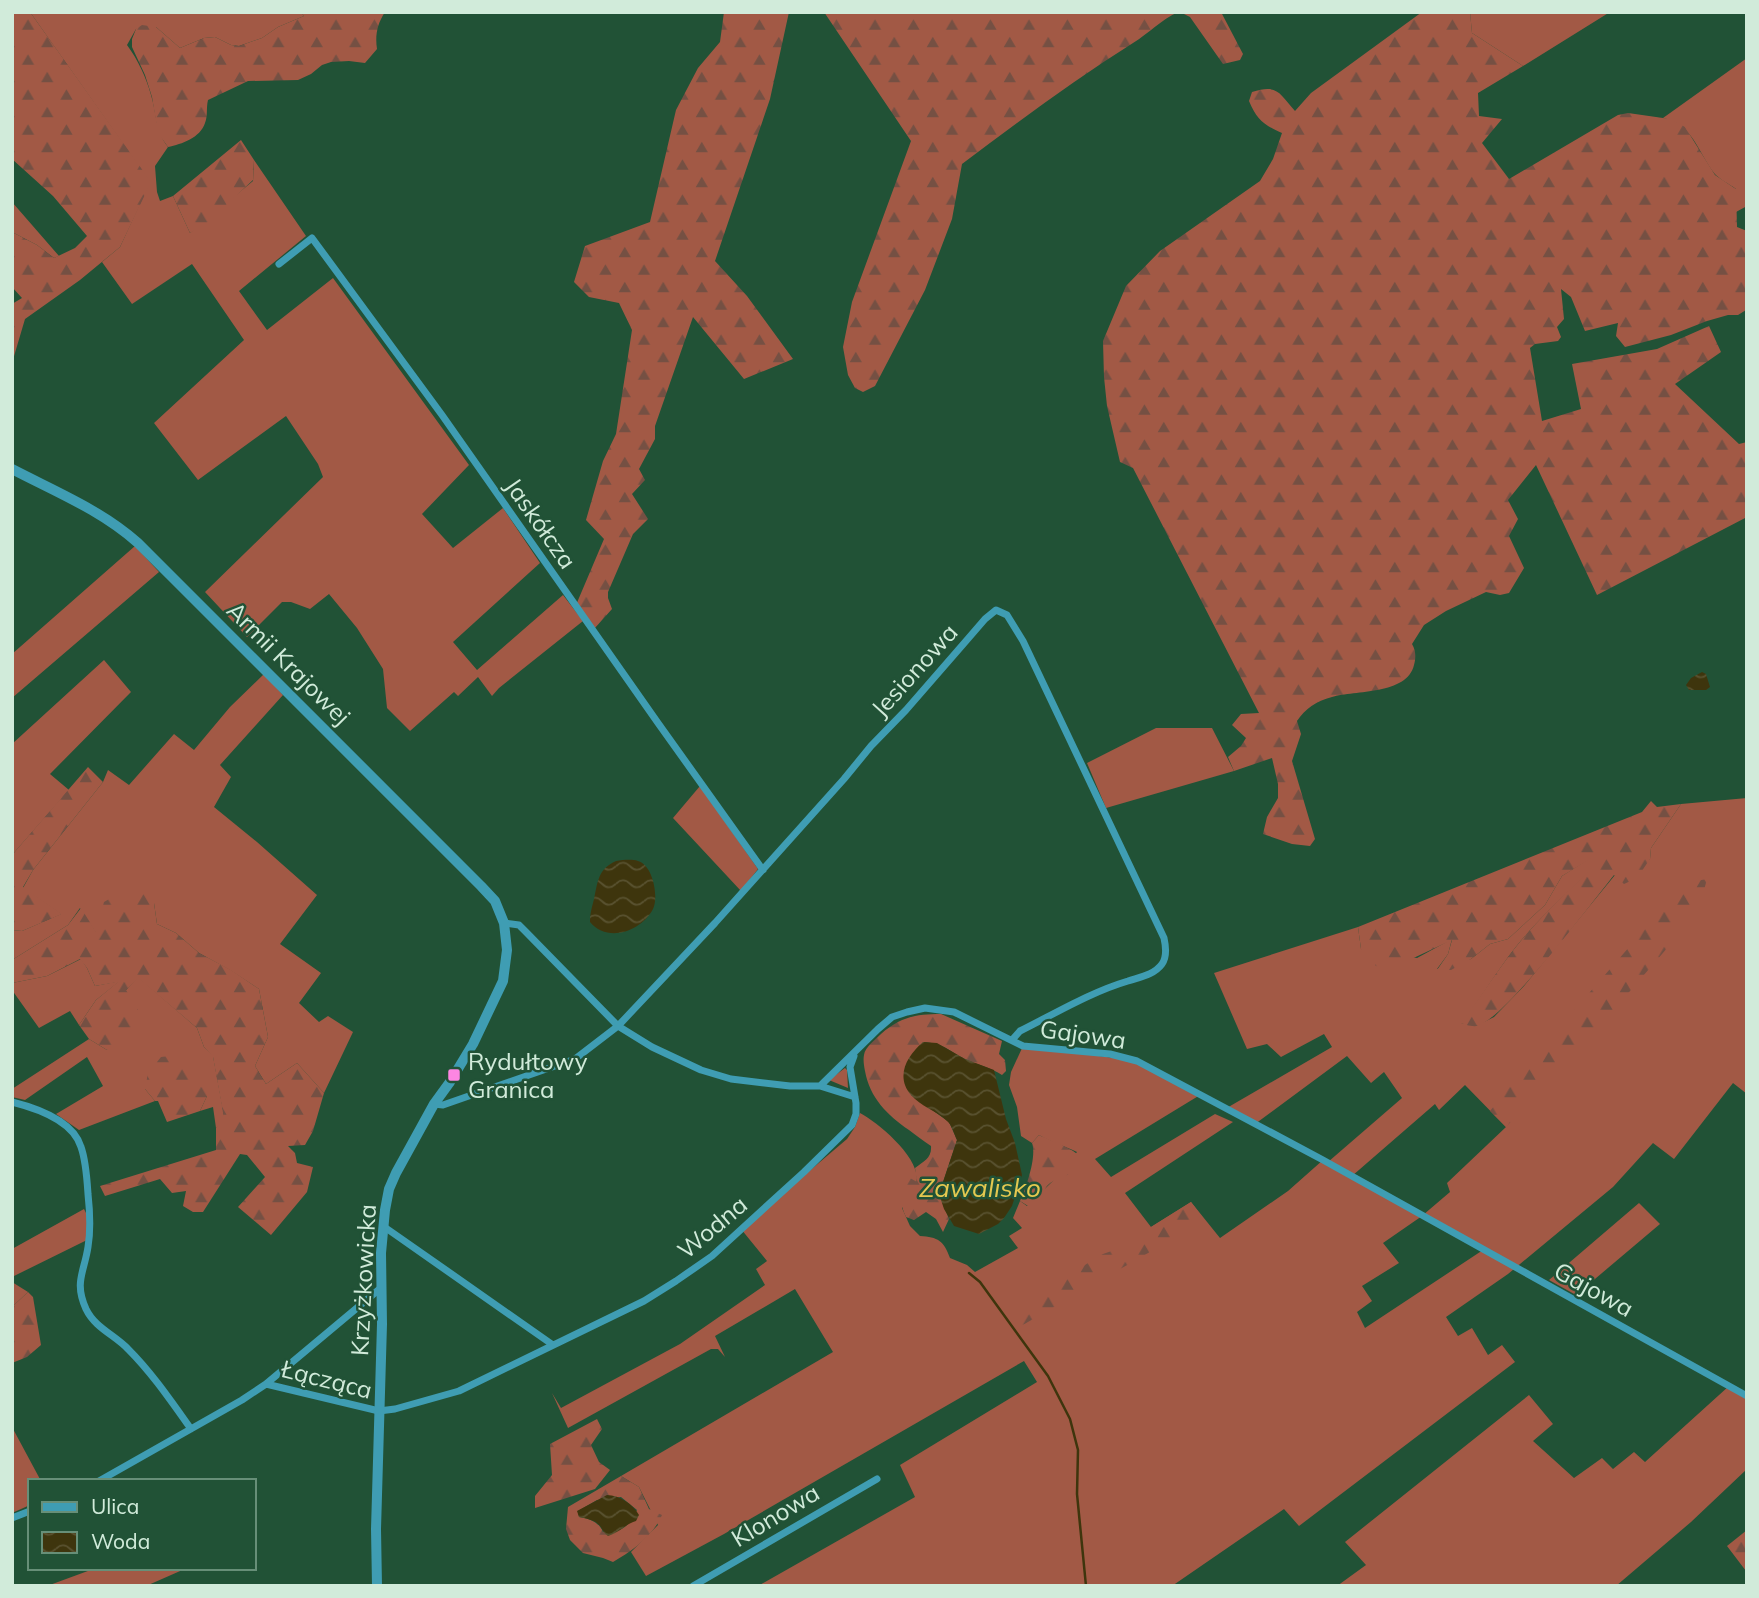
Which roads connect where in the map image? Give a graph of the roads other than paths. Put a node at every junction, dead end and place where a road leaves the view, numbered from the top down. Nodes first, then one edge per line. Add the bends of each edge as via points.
1 (279, 264) dead end
2 (12, 469) edge
3 (762, 868) junction
4 (504, 923) junction
5 (618, 1026) junction
6 (1012, 1040) junction
7 (854, 1054) junction
8 (820, 1086) junction
9 (855, 1097) junction
10 (12, 1102) edge
11 (434, 1104) junction
12 (383, 1226) junction
13 (382, 1287) junction
14 (553, 1345) junction
15 (265, 1384) junction
16 (1747, 1396) edge
17 (379, 1411) junction
18 (191, 1429) junction
19 (103, 1479) edge
20 (877, 1479) dead end
21 (377, 1586) edge
22 (693, 1586) edge

1 - 3 street, Jaskółcza via 312,238
2 - 4 street, Armii Krajowej via 110,519 138,543 481,886 495,901
3 - 5 street, Jesionowa
3 - 6 street, Jesionowa via 985,619 996,610 1004,612 1023,641 1166,946 1157,969 1107,987 1020,1031
4 - 5 street via 519,925
4 - 11 street, Krzyżkowicka via 506,966 499,993
5 - 8 street via 701,1070 731,1079
5 - 11 street, Jesionowa via 575,1059 443,1105
6 - 7 street, Gajowa via 954,1012 925,1008 892,1017
6 - 16 street, Gajowa via 1023,1046 1137,1061
7 - 8 street, Gajowa
7 - 9 street, Wodna via 850,1067
8 - 9 street
9 - 14 street, Wodna via 852,1125 712,1256 644,1301
10 - 18 street via 56,1119 76,1136 85,1169 90,1221 80,1279 86,1310 157,1381
11 - 12 street, Krzyżkowicka via 389,1189
12 - 13 street, Krzyżkowicka
12 - 14 street
13 - 15 street
13 - 17 street, Krzyżkowicka
14 - 17 street, Wodna via 458,1391
15 - 17 street, Łącząca
15 - 18 street
17 - 21 street, Krzyżkowicka
18 - 19 street
20 - 22 street, Klonowa

